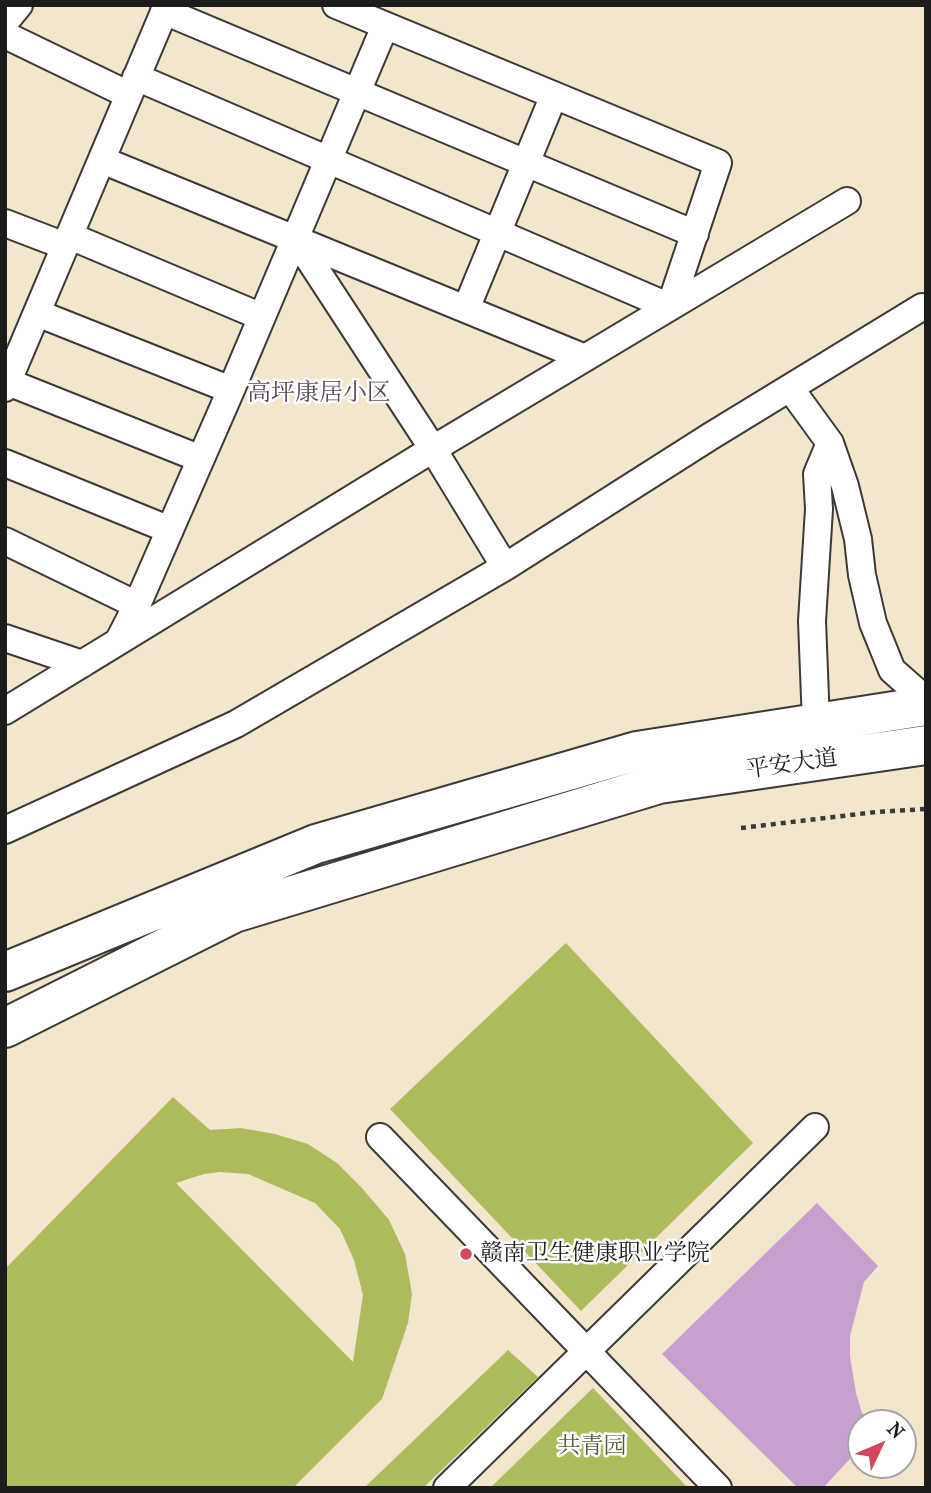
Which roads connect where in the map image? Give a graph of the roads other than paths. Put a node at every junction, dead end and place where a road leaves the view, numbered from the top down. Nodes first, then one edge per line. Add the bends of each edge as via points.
1 (19, 5) edge
2 (336, 5) edge
3 (166, 8) edge
4 (5, 22) edge
5 (385, 26) junction
6 (5, 35) edge
7 (132, 86) junction
8 (357, 92) junction
9 (554, 95) junction
10 (102, 160) junction
11 (329, 160) junction
12 (526, 163) junction
13 (847, 201) dead end
14 (5, 223) edge
15 (497, 232) junction
16 (695, 234) junction
17 (296, 239) junction
18 (67, 241) junction
19 (670, 307) junction
20 (922, 307) dead end
21 (466, 309) junction
22 (37, 313) junction
23 (262, 317) junction
24 (12, 354) edge
25 (585, 358) junction
26 (6, 385) edge
27 (790, 388) junction
28 (231, 390) junction
29 (830, 443) junction
30 (433, 449) junction
31 (201, 459) junction
32 (5, 463) edge
33 (170, 530) junction
34 (5, 541) edge
35 (505, 567) junction
36 (137, 605) junction
37 (5, 638) edge
38 (118, 642) junction
39 (82, 664) junction
40 (926, 699) edge
41 (926, 706) edge
42 (5, 711) edge
43 (816, 723) junction
44 (926, 745) edge
45 (5, 830) edge
46 (5, 972) edge
47 (14, 1023) edge
48 (815, 1127) dead end
49 (380, 1137) dead end
50 (587, 1353) junction
51 (447, 1488) edge
52 (718, 1488) edge

1 - 4 street
2 - 5 street
3 - 7 street
3 - 8 street
5 - 8 street
5 - 9 street
6 - 7 street
7 - 10 street
7 - 11 street
8 - 11 street
8 - 12 street
9 - 12 street
9 - 16 street via 718,163
10 - 17 street
10 - 18 street
11 - 15 street
11 - 17 street
12 - 15 street
12 - 16 street
13 - 19 street
14 - 18 street
15 - 19 street
15 - 21 street
16 - 19 street
17 - 21 street
17 - 23 street
17 - 30 street
18 - 22 street
18 - 23 street
19 - 25 street
20 - 27 street
21 - 25 street
22 - 24 street
22 - 28 street
23 - 28 street
24 - 26 street
25 - 30 street
26 - 31 street
27 - 29 street
27 - 35 street
28 - 31 street
29 - 40 street via 858,539 873,624 892,670
29 - 43 street via 817,474 819,521 812,621
30 - 35 street
30 - 38 street
31 - 33 street
32 - 33 street
33 - 36 street
34 - 36 street
35 - 45 street via 236,724
36 - 38 street
37 - 39 street
38 - 39 street
39 - 42 street
41 - 43 main road
43 - 46 main road via 637,751 317,844
44 - 47 main road, 平安大道 via 659,784 234,913
48 - 50 street
49 - 50 street
50 - 51 street
50 - 52 street

